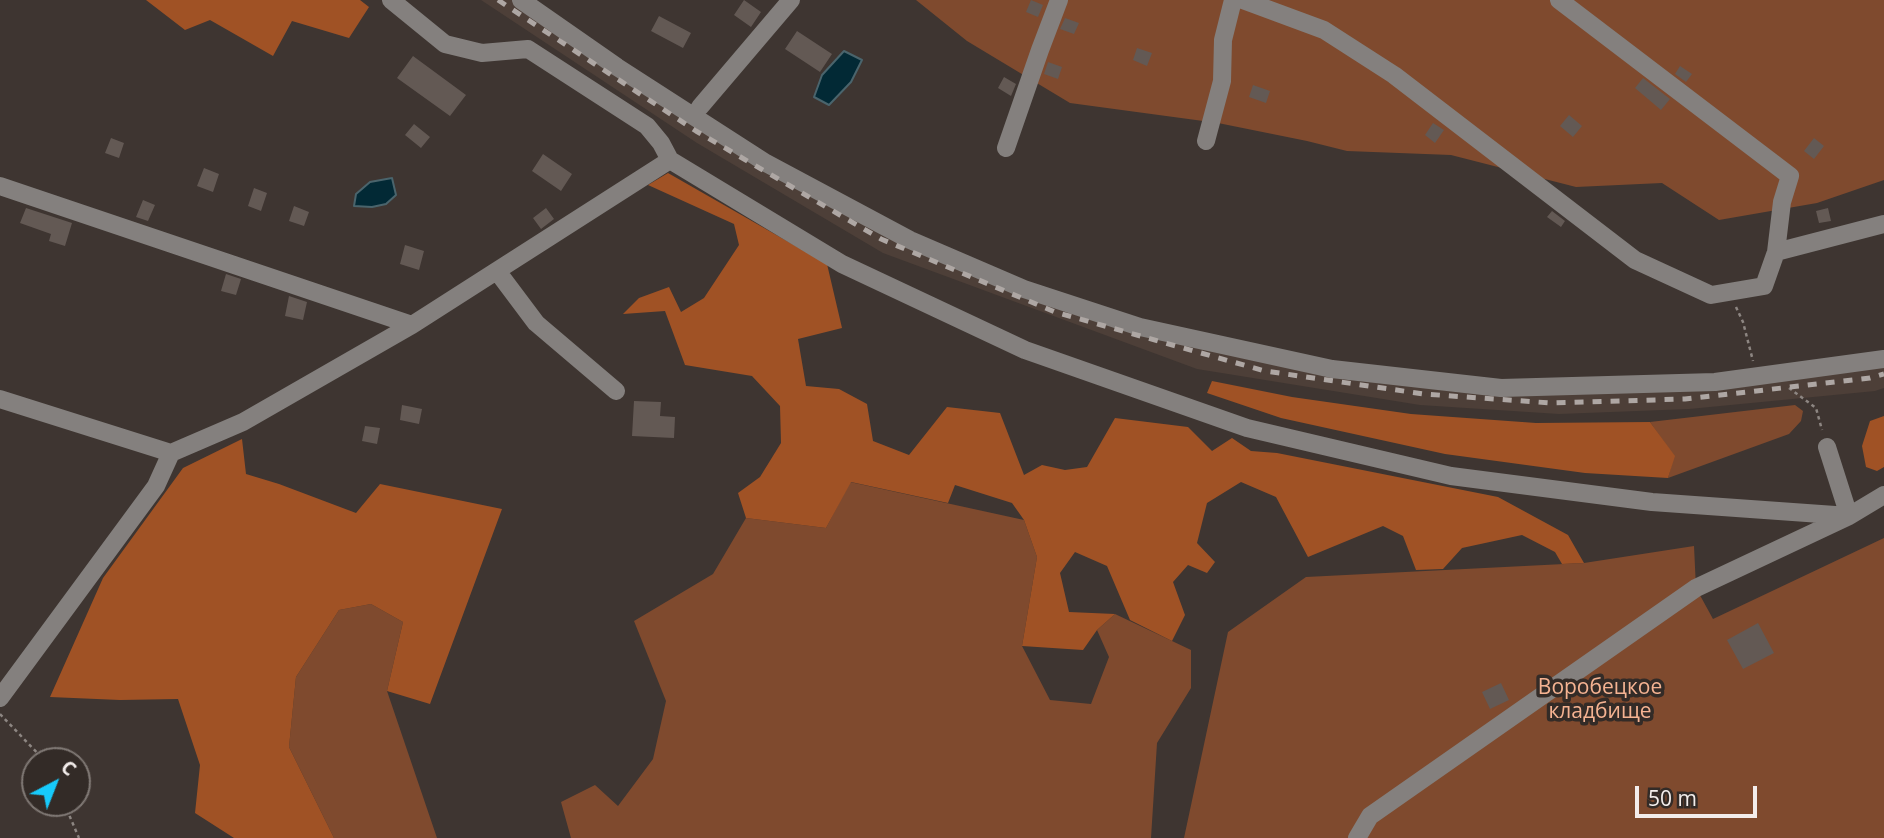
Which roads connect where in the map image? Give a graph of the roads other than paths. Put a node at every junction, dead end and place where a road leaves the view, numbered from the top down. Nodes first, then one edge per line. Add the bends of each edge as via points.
1 (391, 0) edge
2 (522, 0) edge
3 (791, 0) edge
4 (1059, 0) edge
5 (1233, 0) edge
6 (1243, 0) edge
7 (1559, 0) edge
8 (700, 107) dead end
9 (1206, 141) dead end
10 (1006, 148) dead end
11 (670, 160) junction
12 (0, 186) edge
13 (1884, 224) edge
14 (1776, 252) junction
15 (497, 271) junction
16 (412, 325) junction
17 (1884, 359) edge
18 (616, 391) dead end
19 (0, 399) edge
20 (1827, 447) dead end
21 (171, 453) junction
22 (1884, 495) edge
23 (1849, 516) junction
24 (0, 698) edge
25 (1357, 838) edge

1 - 11 street via 446,44 482,53 528,49 647,126
2 - 17 street via 766,163 910,240 1024,289 1140,327 1332,369 1502,387 1715,382
3 - 8 street
4 - 10 street
5 - 9 street via 1223,40 1222,81
6 - 14 street via 1324,30 1394,75 1635,260 1711,295 1764,286
7 - 14 street via 1790,176
11 - 15 street
11 - 23 street via 842,264 1025,350 1247,428 1451,476 1652,502
12 - 16 street
13 - 14 street
15 - 16 street
15 - 18 street via 536,323
16 - 21 street via 243,422
19 - 21 street
20 - 23 street
21 - 24 street via 156,486
22 - 23 street
23 - 25 street via 1696,588 1370,816

